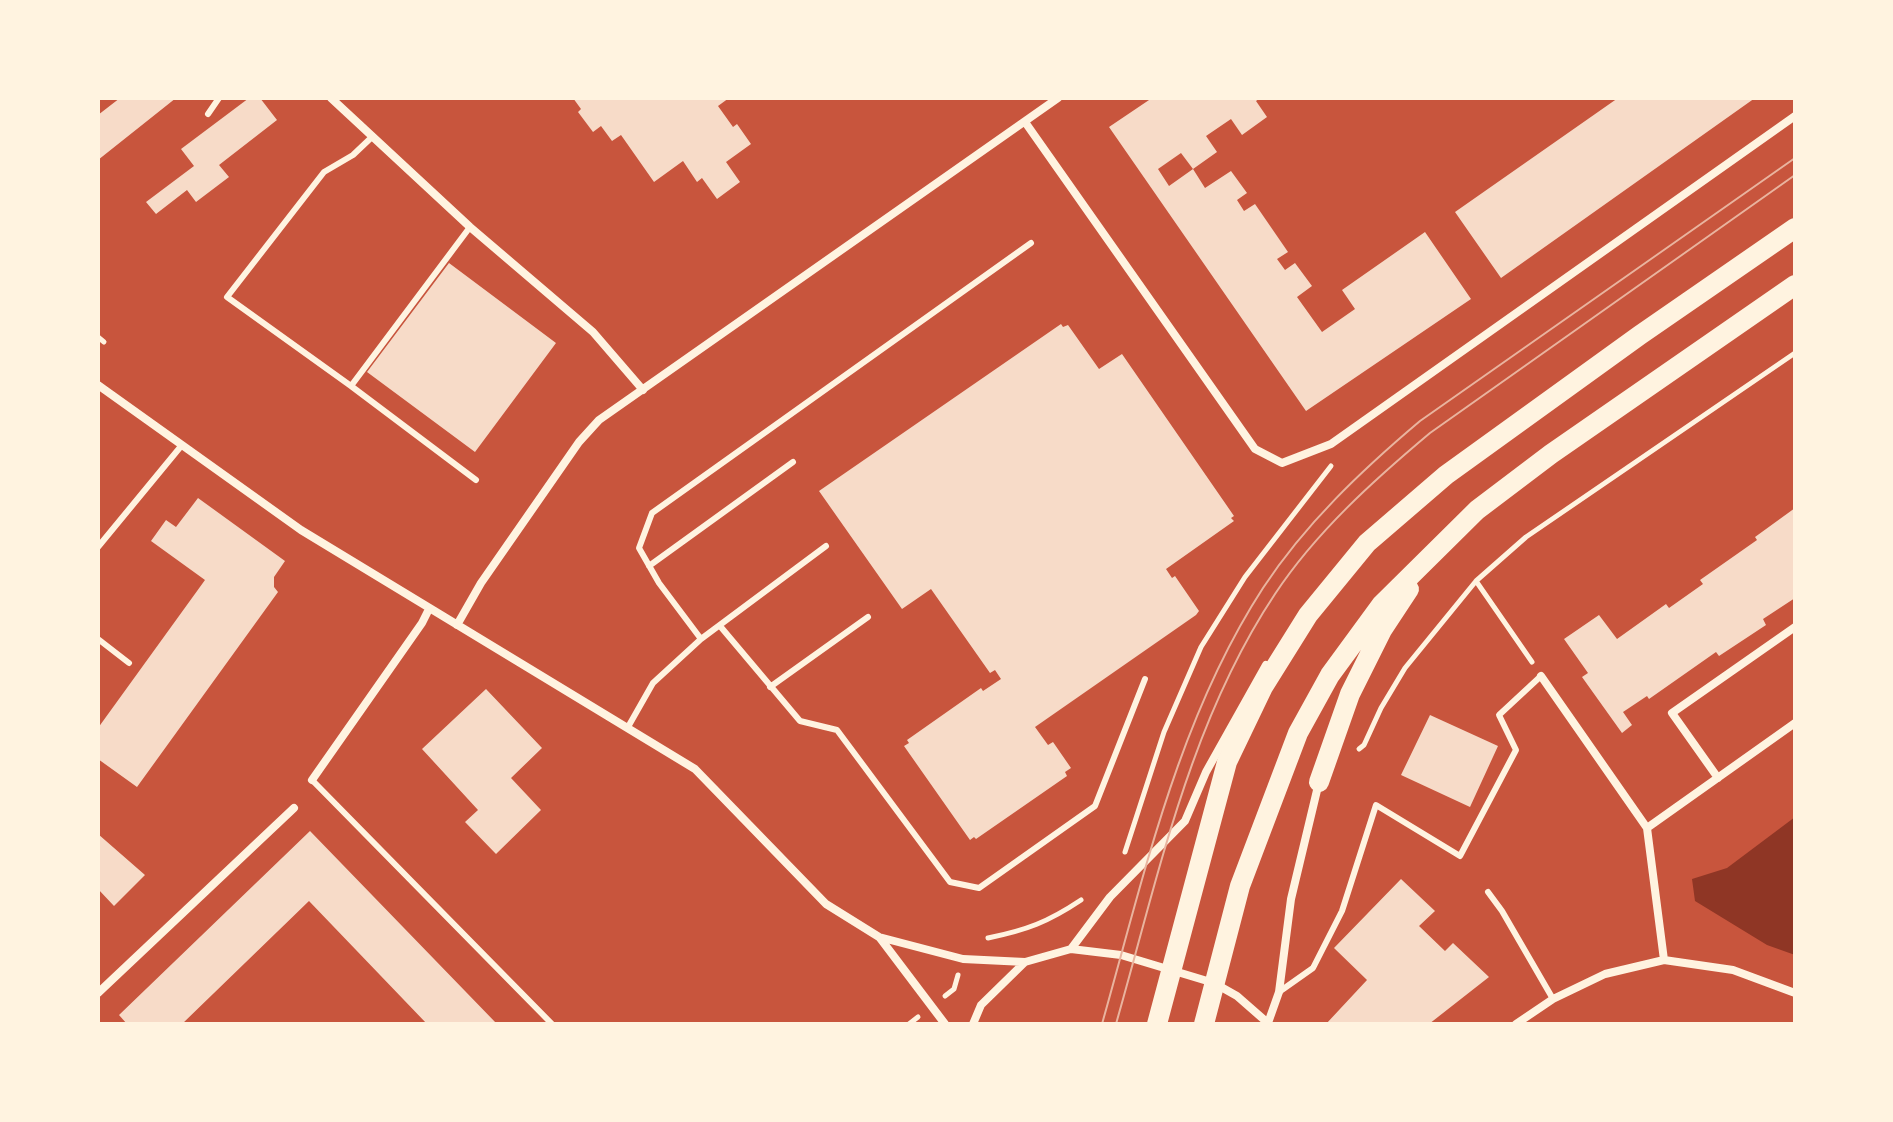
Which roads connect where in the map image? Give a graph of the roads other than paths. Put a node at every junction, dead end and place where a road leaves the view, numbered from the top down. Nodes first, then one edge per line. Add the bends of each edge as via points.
1 (219, 98) edge
2 (331, 98) edge
3 (1058, 98) edge
4 (208, 114) dead end
5 (1795, 116) edge
6 (1025, 122) junction
7 (373, 136) junction
8 (470, 227) junction
9 (1795, 228) edge
10 (1031, 243) dead end
11 (1795, 285) edge
12 (98, 385) edge
13 (351, 386) junction
14 (643, 390) junction
15 (182, 445) junction
16 (793, 462) dead end
17 (476, 480) dead end
18 (826, 546) dead end
19 (1438, 546) junction
20 (98, 547) edge
21 (649, 566) junction
22 (429, 609) junction
23 (1308, 615) junction
24 (868, 617) dead end
25 (457, 625) junction
26 (720, 626) junction
27 (1795, 627) edge
28 (98, 639) edge
29 (701, 639) junction
30 (129, 663) dead end
31 (1541, 676) joint
32 (1145, 679) dead end
33 (770, 687) junction
34 (1795, 723) edge
35 (628, 727) junction
36 (1718, 778) junction
37 (312, 780) joint
38 (1319, 782) joint
39 (294, 808) dead end
40 (1647, 828) junction
41 (1488, 892) dead end
42 (879, 937) junction
43 (1071, 949) junction
44 (1664, 960) junction
45 (1025, 962) junction
46 (1170, 970) junction
47 (1214, 983) junction
48 (1279, 992) junction
49 (98, 993) edge
50 (1795, 993) edge
51 (1553, 999) junction
52 (1521, 1022) edge
53 (552, 1024) edge
54 (945, 1024) edge
55 (973, 1024) edge
56 (1157, 1024) edge
57 (1204, 1024) edge
58 (1268, 1024) edge

1 - 4 lane
2 - 7 street
3 - 6 street
5 - 6 street via 1331,444 1282,463 1255,449
6 - 14 street
7 - 8 street
7 - 13 lane via 324,172 227,297
8 - 13 lane
8 - 14 street via 593,332
9 - 23 main road via 1446,475 1367,543
10 - 21 lane via 652,513 639,548
11 - 19 main road via 1551,454
12 - 15 street
13 - 17 lane
14 - 25 street via 599,420 579,442
15 - 20 lane
15 - 22 street via 301,530
16 - 21 lane
18 - 26 lane
19 - 38 main road via 1382,630 1350,694
19 - 47 main road via 1382,604 1330,675 1298,733 1240,886
21 - 29 lane
22 - 25 street
22 - 37 street
23 - 43 street via 1260,673 1185,821 1110,897
23 - 46 main road via 1263,687 1227,762
24 - 33 lane
25 - 35 street
26 - 29 lane
26 - 33 lane
27 - 36 street via 1672,713
28 - 30 lane
29 - 35 lane via 653,683
31 - 40 street
31 - 48 lane via 1499,715 1516,750 1460,856 1376,805 1342,911 1313,968
32 - 33 lane via 1095,806 979,888 950,882 837,730 800,721
34 - 36 street
35 - 42 street via 695,769 826,904
36 - 40 street
37 - 53 lane
38 - 48 street via 1291,899
39 - 49 street
40 - 44 street
41 - 51 lane
42 - 45 street via 963,959
42 - 54 street
43 - 45 street
43 - 46 street via 1121,955
44 - 50 street via 1733,970
44 - 51 street via 1605,974
45 - 55 street via 981,1005
46 - 47 street
46 - 56 main road
47 - 57 main road
47 - 58 street
48 - 58 street
51 - 52 street

